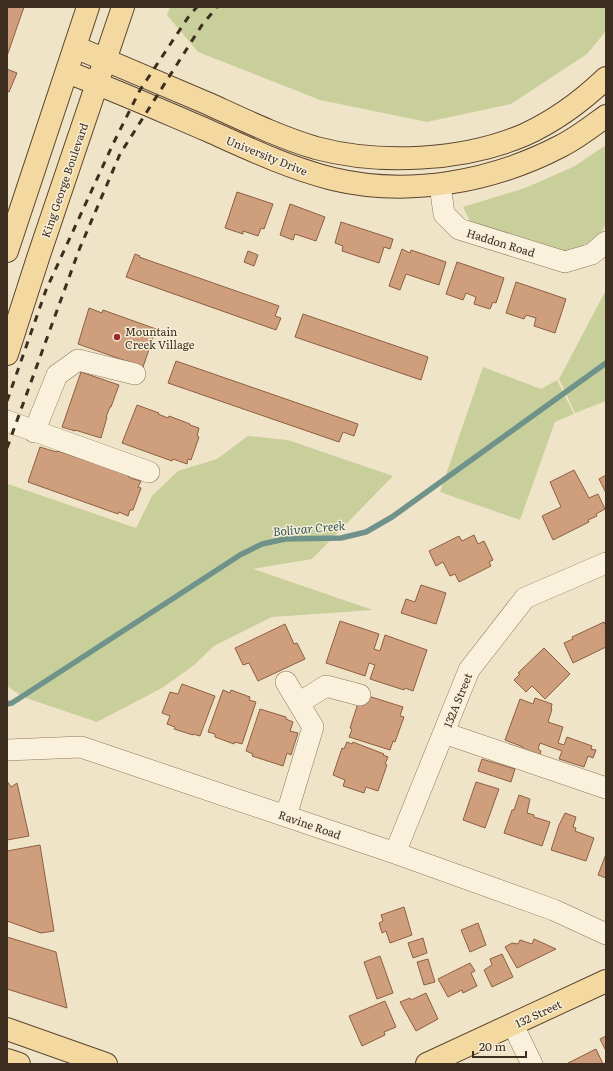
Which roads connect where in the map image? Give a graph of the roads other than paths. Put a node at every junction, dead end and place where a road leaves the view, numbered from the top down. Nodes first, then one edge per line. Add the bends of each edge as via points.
1 (88, 7) edge
2 (123, 7) edge
3 (75, 47) junction
4 (105, 60) junction
5 (67, 72) junction
6 (606, 78) edge
7 (96, 83) junction
8 (606, 116) edge
9 (440, 185) junction
10 (599, 248) edge
11 (7, 251) edge
12 (7, 354) edge
13 (135, 374) dead end
14 (7, 421) edge
15 (34, 432) junction
16 (149, 472) dead end
17 (606, 562) edge
18 (286, 682) dead end
19 (360, 696) dead end
20 (299, 703) junction
21 (444, 733) junction
22 (7, 750) edge
23 (606, 788) edge
24 (284, 815) junction
25 (395, 853) junction
26 (606, 934) edge
27 (606, 981) edge
28 (513, 1025) junction
29 (7, 1029) edge
30 (7, 1060) edge
31 (19, 1064) edge
32 (106, 1064) edge
33 (427, 1064) edge
34 (532, 1064) edge

1 - 3 main road
2 - 4 main road, King George Boulevard
3 - 4 main road, University Drive
3 - 5 main road
4 - 6 main road, University Drive via 286,138 316,148 371,157 448,155 485,148 524,134 563,114
4 - 7 main road, King George Boulevard
5 - 7 main road, University Drive
5 - 11 main road
7 - 9 main road, University Drive via 278,162 305,171 361,184
7 - 12 main road, King George Boulevard
8 - 9 main road, University Drive via 561,146 533,159 492,174
9 - 10 street, Haddon Road via 444,214 459,229 565,262
13 - 15 street via 78,360 57,375
14 - 15 street
15 - 16 street
17 - 21 street, 132A Street via 525,598 469,670
18 - 20 street
19 - 20 street via 326,686
20 - 24 street via 313,727
21 - 23 street
21 - 25 street, 132A Street
22 - 24 street, Ravine Road via 81,746
24 - 25 street, Ravine Road
25 - 26 street, Ravine Road via 554,910
27 - 28 main road, 132 Street
28 - 33 main road, 132 Street
28 - 34 street
29 - 32 main road
30 - 31 main road

